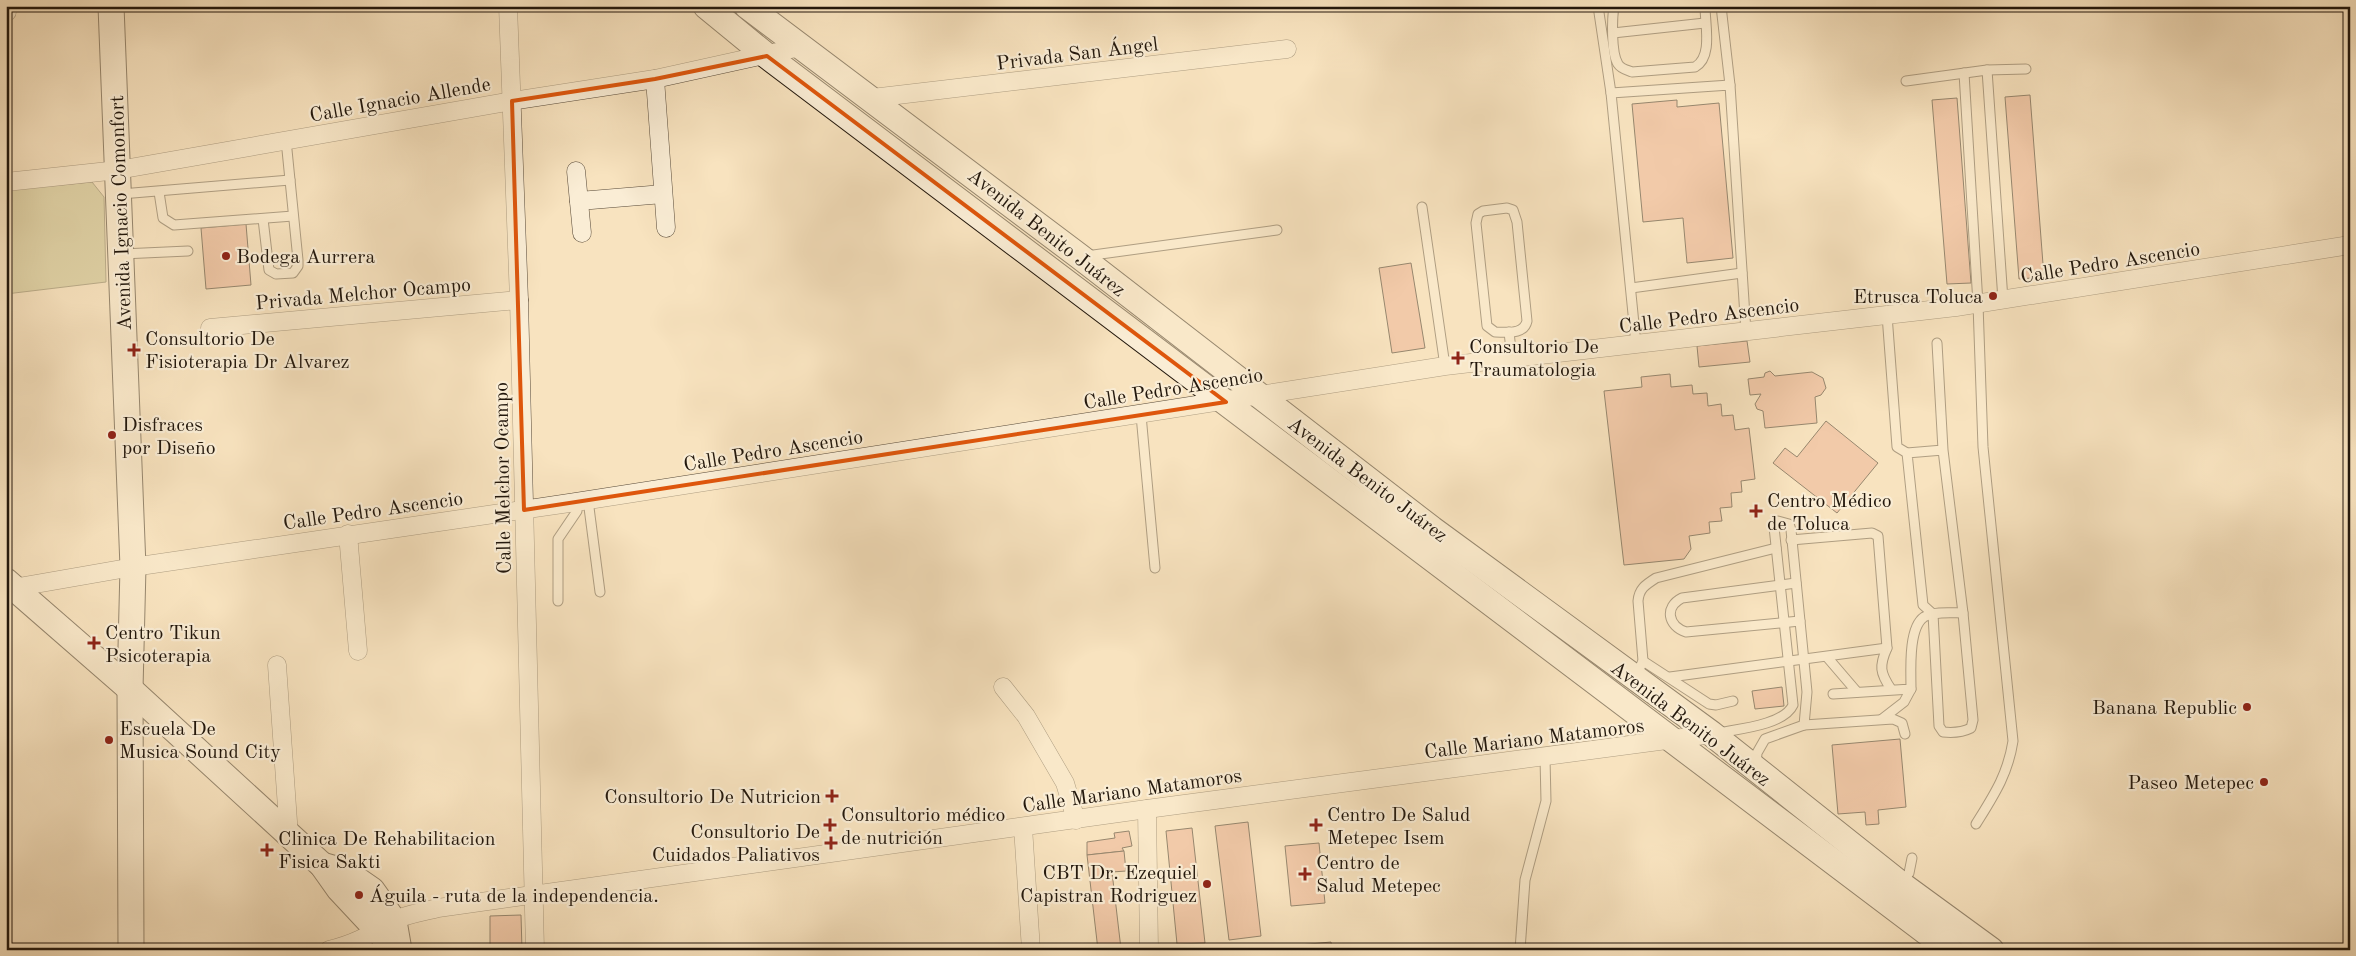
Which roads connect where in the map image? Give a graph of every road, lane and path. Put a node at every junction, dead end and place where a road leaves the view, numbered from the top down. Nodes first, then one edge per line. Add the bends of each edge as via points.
1 (111, 6) edge
2 (508, 6) edge
3 (706, 6) edge
4 (747, 6) edge
5 (1598, 6) edge
6 (1614, 6) edge
7 (1705, 6) edge
8 (1721, 6) edge
9 (1706, 23) junction
10 (1613, 33) junction
11 (800, 48) junction
12 (1287, 49) dead end
13 (767, 56) junction
14 (2026, 69) dead end
15 (1987, 70) junction
16 (1964, 73) junction
17 (655, 79) junction
18 (1906, 81) dead end
19 (1730, 85) junction
20 (1611, 94) junction
21 (872, 98) junction
22 (512, 101) junction
23 (286, 140) junction
24 (576, 171) dead end
25 (290, 180) junction
26 (6, 182) edge
27 (119, 182) junction
28 (159, 192) junction
29 (663, 194) junction
30 (579, 201) junction
31 (1422, 207) dead end
32 (293, 216) junction
33 (263, 219) junction
34 (666, 228) dead end
35 (1277, 230) dead end
36 (582, 233) dead end
37 (2350, 246) edge
38 (188, 251) dead end
39 (122, 254) junction
40 (1079, 256) junction
41 (1742, 273) junction
42 (1631, 288) junction
43 (519, 300) junction
44 (2003, 300) junction
45 (1978, 304) junction
46 (1887, 316) junction
47 (210, 328) dead end
48 (1509, 332) junction
49 (1746, 332) junction
50 (1937, 343) dead end
51 (1636, 344) junction
52 (1512, 359) junction
53 (1445, 366) junction
54 (1258, 396) junction
55 (1226, 402) junction
56 (1141, 415) junction
57 (1943, 450) junction
58 (1907, 453) junction
59 (582, 501) junction
60 (524, 510) junction
61 (348, 534) junction
62 (1791, 540) junction
63 (1776, 548) junction
64 (133, 567) junction
65 (1155, 568) dead end
66 (1796, 583) junction
67 (1780, 585) junction
68 (9, 586) edge
69 (600, 592) dead end
70 (558, 600) dead end
71 (1963, 613) junction
72 (1934, 614) junction
73 (1800, 621) junction
74 (1784, 624) junction
75 (1887, 648) junction
76 (358, 651) dead end
77 (1827, 657) junction
78 (1804, 660) junction
79 (1789, 661) junction
80 (277, 665) dead end
81 (1639, 670) junction
82 (1670, 677) junction
83 (1003, 687) dead end
84 (130, 689) junction
85 (1891, 689) junction
86 (1911, 689) junction
87 (1857, 692) junction
88 (1833, 694) dead end
89 (1733, 701) dead end
90 (1881, 719) junction
91 (1804, 725) junction
92 (1712, 734) junction
93 (1905, 734) dead end
94 (1672, 741) junction
95 (1545, 758) junction
96 (1756, 771) junction
97 (1147, 809) junction
98 (1076, 820) junction
99 (1976, 824) dead end
100 (1023, 827) junction
101 (289, 836) junction
102 (1912, 858) dead end
103 (1902, 884) junction
104 (532, 894) junction
105 (386, 927) junction
106 (131, 950) edge
107 (329, 950) edge
108 (397, 950) edge
109 (535, 950) edge
110 (1031, 950) edge
111 (1149, 950) edge
112 (1520, 950) edge
113 (1950, 950) edge
114 (1991, 950) edge

1 - 27 main road, Avenida Ignacio Comonfort
2 - 22 street, Calle Melchor Ocampo
3 - 13 main road, Avenida Benito Juárez
4 - 11 main road, Avenida Benito Juárez
5 - 20 lane
6 - 10 lane
7 - 9 lane
8 - 19 lane
9 - 10 lane
9 - 10 lane via 1705,59 1695,67 1632,72 1624,69 1618,63
11 - 13 street, Calle Ignacio Allende
11 - 21 main road, Avenida Benito Juárez
12 - 21 street, Privada San Ángel
13 - 17 street, Calle Ignacio Allende
13 - 55 main road, Avenida Benito Juárez
14 - 15 lane
15 - 16 lane
15 - 44 lane
16 - 18 lane
16 - 45 lane
17 - 22 street, Calle Ignacio Allende
17 - 29 street
19 - 20 lane
19 - 41 lane
20 - 42 lane
21 - 40 main road, Avenida Benito Juárez
22 - 23 street, Calle Ignacio Allende
22 - 43 street, Calle Melchor Ocampo
23 - 25 lane
23 - 27 street, Calle Ignacio Allende
24 - 30 street
25 - 28 lane
25 - 32 lane
26 - 27 street, Calle Ignacio Allende
27 - 28 lane
27 - 39 main road, Avenida Ignacio Comonfort
28 - 33 lane via 163,218 169,224
29 - 30 street
29 - 34 street
30 - 36 street
31 - 53 lane
32 - 33 lane
32 - 33 lane via 298,266 293,273 276,274 269,270
35 - 40 lane
37 - 44 street, Calle Pedro Ascencio
38 - 39 lane
39 - 64 main road, Avenida Ignacio Comonfort
40 - 54 main road, Avenida Benito Juárez
41 - 42 lane
41 - 49 lane
42 - 51 lane
43 - 47 street, Privada Melchor Ocampo
43 - 60 street, Calle Melchor Ocampo
44 - 45 street, Calle Pedro Ascencio
45 - 46 street, Calle Pedro Ascencio
45 - 99 lane via 1983,447 2014,741 2002,781
46 - 49 street, Calle Pedro Ascencio
46 - 58 lane via 1897,447
48 - 48 lane via 1523,329 1527,321 1518,222 1513,210 1507,208 1483,211 1478,214 1476,223 1488,326 1492,332
48 - 52 lane
49 - 51 street, Calle Pedro Ascencio
50 - 57 lane
51 - 52 street, Calle Pedro Ascencio
52 - 53 street, Calle Pedro Ascencio
53 - 54 street, Calle Pedro Ascencio
54 - 55 street, Calle Pedro Ascencio
54 - 81 main road, Avenida Benito Juárez via 1432,529
55 - 56 street, Calle Pedro Ascencio
55 - 94 main road, Avenida Benito Juárez
56 - 59 street, Calle Pedro Ascencio
56 - 65 lane
57 - 58 lane
57 - 71 lane
58 - 72 lane via 1923,605
59 - 60 street, Calle Pedro Ascencio
59 - 69 lane
59 - 70 lane via 558,539
60 - 61 street, Calle Pedro Ascencio
60 - 104 street, Calle Melchor Ocampo
61 - 64 street, Calle Pedro Ascencio
61 - 76 street
62 - 63 lane via 1789,524 1778,522 1774,527
62 - 66 lane
62 - 75 lane via 1876,534 1880,540
63 - 67 lane
63 - 81 lane via 1656,578 1645,585 1639,592 1638,601
64 - 68 street, Calle Pedro Ascencio
64 - 84 main road, Avenida Ignacio Comonfort
66 - 67 lane
66 - 73 lane
67 - 74 lane
67 - 74 lane via 1682,598 1675,601 1670,610 1671,621 1686,632
68 - 84 main road
71 - 72 lane
71 - 72 lane via 1973,724 1966,730 1948,732 1943,732 1939,726
72 - 86 lane via 1923,618 1915,629
73 - 74 lane
73 - 78 lane
74 - 79 lane
75 - 77 lane
75 - 85 lane via 1880,664
77 - 78 lane
77 - 87 lane
78 - 79 lane
78 - 91 lane via 1807,704
79 - 82 lane
79 - 92 lane via 1794,699 1790,712 1771,722
80 - 101 street
81 - 82 lane
81 - 92 main road, Avenida Benito Juárez
82 - 89 lane via 1708,704
83 - 98 street via 1026,716 1065,783
84 - 101 main road
84 - 106 main road, Avenida Ignacio Comonfort
85 - 86 lane
85 - 87 lane
86 - 90 lane via 1904,702
87 - 88 lane
90 - 91 lane
90 - 93 lane via 1902,722
91 - 96 lane via 1765,739 1757,753
92 - 94 street, Calle Mariano Matamoros
92 - 96 main road, Avenida Benito Juárez
94 - 95 street, Calle Mariano Matamoros
94 - 113 main road, Avenida Benito Juárez
95 - 97 street, Calle Mariano Matamoros
95 - 112 lane via 1546,801 1525,880
96 - 103 main road, Avenida Benito Juárez
97 - 98 street, Calle Mariano Matamoros
97 - 111 street
98 - 100 street, Calle Mariano Matamoros
100 - 104 street, Calle Mariano Matamoros
100 - 110 street
101 - 105 main road via 322,865 346,872 372,890
102 - 103 lane
103 - 114 main road, Avenida Benito Juárez
104 - 105 street, Calle Mariano Matamoros via 438,908
104 - 109 street, Calle Melchor Ocampo
105 - 107 street, Calle Mariano Matamoros
105 - 108 main road

